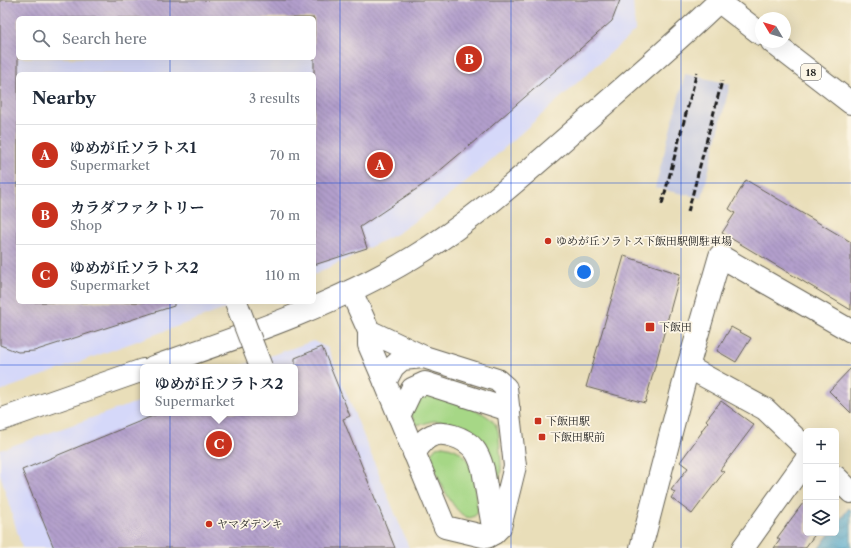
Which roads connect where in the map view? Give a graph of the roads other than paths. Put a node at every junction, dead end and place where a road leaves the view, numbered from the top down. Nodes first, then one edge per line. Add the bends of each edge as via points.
1 (718, 1) edge
2 (755, 29) edge
3 (780, 48) edge
4 (851, 102) edge
5 (351, 291) junction
6 (237, 304) edge
7 (851, 330) edge
8 (369, 331) junction
9 (424, 357) junction
10 (161, 364) edge
11 (261, 364) edge
12 (688, 367) junction
13 (140, 371) edge
14 (385, 382) junction
15 (509, 410) junction
16 (399, 416) junction
17 (0, 420) edge
18 (803, 445) edge
19 (414, 453) junction
20 (803, 464) edge
21 (839, 480) edge
22 (851, 492) edge
23 (494, 533) junction
24 (645, 547) edge
25 (743, 548) edge

1 - 2 street
1 - 5 street via 503,192 413,258
3 - 4 street, 18
5 - 8 street
5 - 10 street via 300,314
6 - 11 street, bridge
7 - 12 street via 720,256
8 - 9 street
8 - 14 street via 369,346
9 - 14 street via 402,359 393,367
9 - 15 street via 497,380 506,388
12 - 18 street via 765,409
12 - 24 street
13 - 17 street
14 - 16 street
15 - 16 street via 425,383 412,389
15 - 23 street via 515,466 500,527
16 - 19 street
19 - 23 street via 445,527 487,536
19 - 23 street via 428,437 438,434 448,434 468,443 475,450 482,465
20 - 25 street
21 - 22 street

